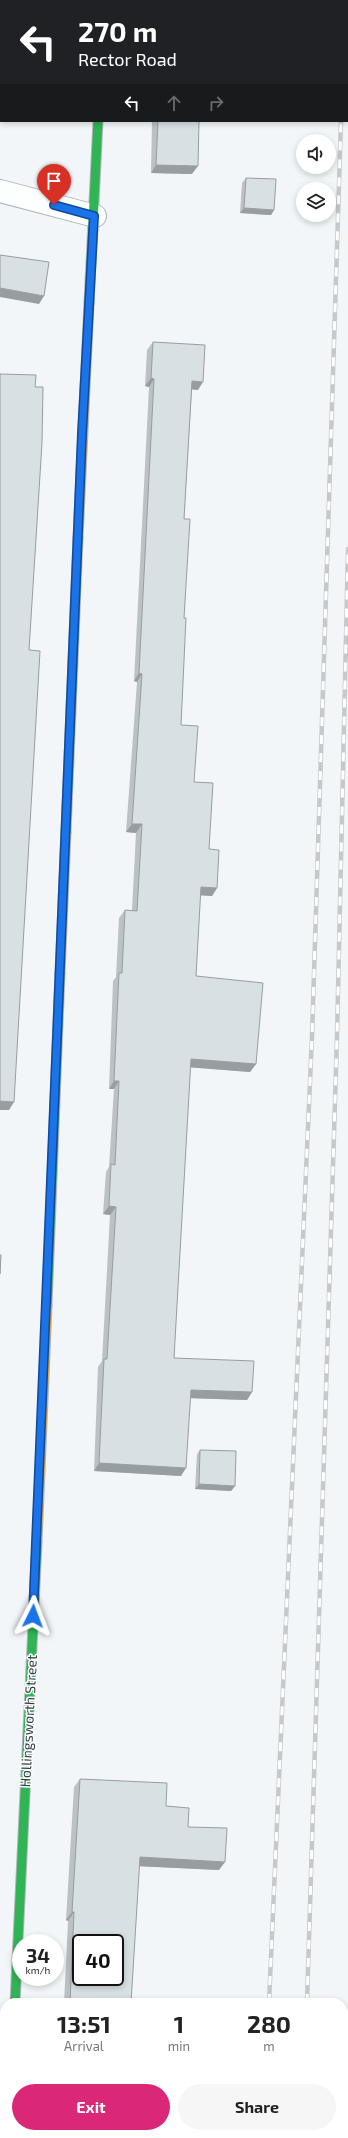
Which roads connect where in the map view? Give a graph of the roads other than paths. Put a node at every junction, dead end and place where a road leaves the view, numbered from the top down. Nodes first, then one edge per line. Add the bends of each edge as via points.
1 (98, 122) edge
2 (0, 191) edge
3 (94, 216) junction
4 (15, 1998) edge

1 - 3 street, Hollingsworth Street
2 - 3 street
3 - 4 street, Hollingsworth Street via 82,434 44,1381

